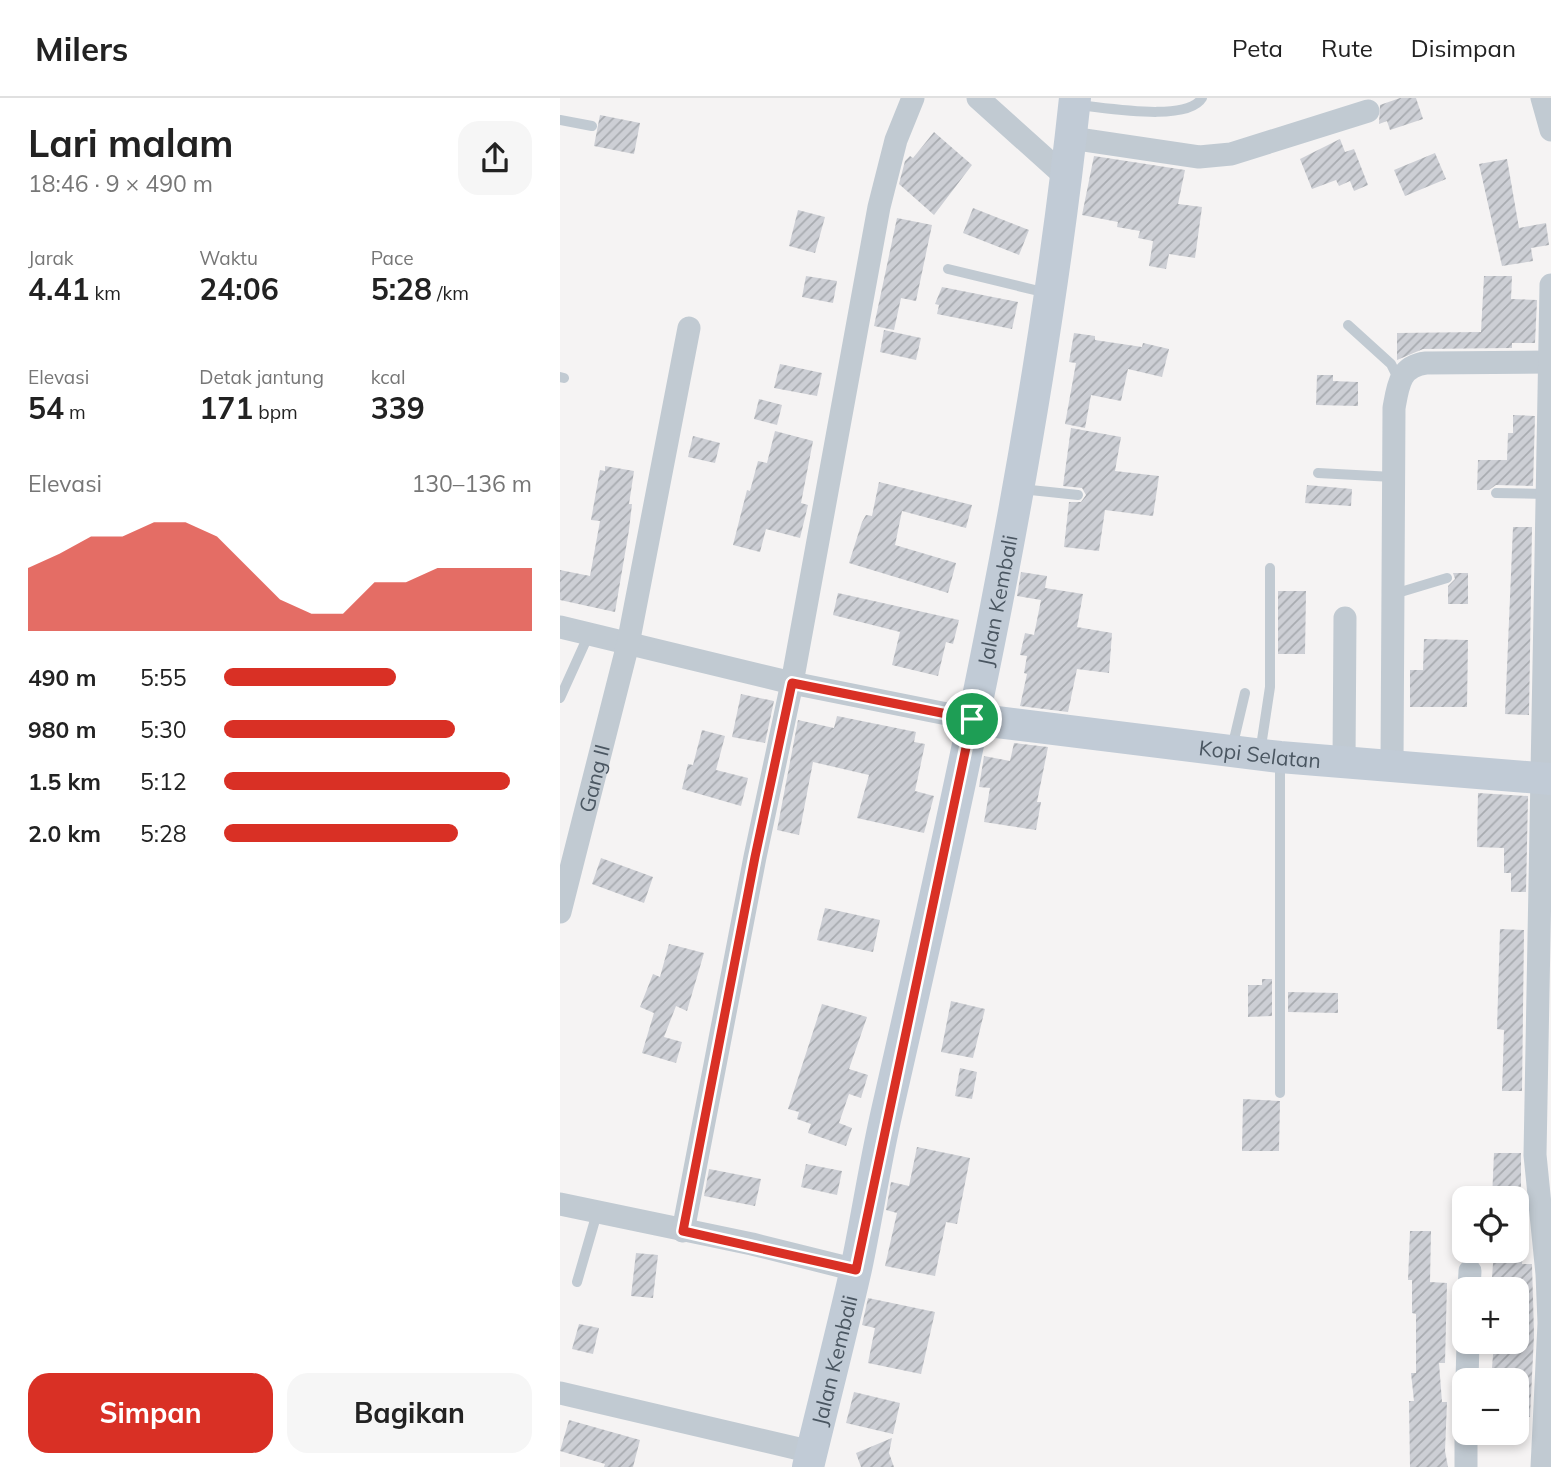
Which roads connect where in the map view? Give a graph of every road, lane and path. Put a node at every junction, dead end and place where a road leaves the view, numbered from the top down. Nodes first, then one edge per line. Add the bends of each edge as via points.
1 (913, 98) edge
2 (978, 98) edge
3 (1202, 98) edge
4 (1542, 98) edge
5 (1075, 101) edge
6 (1367, 111) dead end
7 (560, 120) edge
8 (592, 126) dead end
9 (1551, 130) edge
10 (1071, 138) junction
11 (1067, 178) junction
12 (948, 269) dead end
13 (1551, 285) edge
14 (1049, 294) junction
15 (1348, 325) dead end
16 (689, 328) dead end
17 (1549, 362) edge
18 (1399, 380) junction
19 (1318, 473) dead end
20 (1393, 477) junction
21 (1016, 489) junction
22 (1496, 493) dead end
23 (1547, 494) junction
24 (1078, 495) dead end
25 (1270, 568) dead end
26 (1447, 578) dead end
27 (1394, 594) junction
28 (1345, 618) dead end
29 (560, 627) edge
30 (589, 634) junction
31 (628, 644) junction
32 (792, 683) junction
33 (1245, 693) dead end
34 (560, 698) edge
35 (972, 719) junction
36 (1257, 754) junction
37 (1344, 762) junction
38 (1392, 765) junction
39 (1546, 778) edge
40 (560, 912) edge
41 (1280, 1093) dead end
42 (560, 1204) edge
43 (597, 1213) junction
44 (683, 1231) junction
45 (856, 1270) junction
46 (577, 1282) dead end
47 (560, 1393) edge
48 (1466, 1445) edge
49 (810, 1460) edge
50 (1466, 1467) edge
51 (1542, 1467) edge

1 - 32 street via 879,207
2 - 11 street
3 - 5 lane via 1187,110 1153,112
4 - 9 street
5 - 10 street, Jalan Kembali
6 - 10 street via 1242,151 1199,157
7 - 8 lane
10 - 11 street, Jalan Kembali
11 - 14 street, Jalan Kembali
12 - 14 lane
13 - 17 street
14 - 21 street, Jalan Kembali
15 - 18 lane via 1385,357
16 - 31 street, Gang II
17 - 18 street via 1415,364
17 - 23 street
18 - 20 street
19 - 20 lane
20 - 27 street
21 - 24 lane
21 - 35 street, Jalan Kembali
22 - 23 lane
23 - 39 street
25 - 36 lane via 1270,687
26 - 27 lane
27 - 38 street
28 - 37 street
29 - 30 street
30 - 31 street
30 - 34 lane
31 - 32 street
31 - 40 street, Gang II
32 - 35 street
32 - 44 street
33 - 36 lane
35 - 36 street, Kopi Selatan
35 - 45 street, Jalan Kembali
36 - 37 street, Kopi Selatan
36 - 41 lane
37 - 38 street, Kopi Selatan
38 - 39 street, Kopi Selatan
39 - 51 street via 1535,1155 1549,1323
42 - 43 street
43 - 44 street
43 - 46 lane
44 - 45 street
45 - 49 street, Jalan Kembali
47 - 49 street
48 - 50 street

